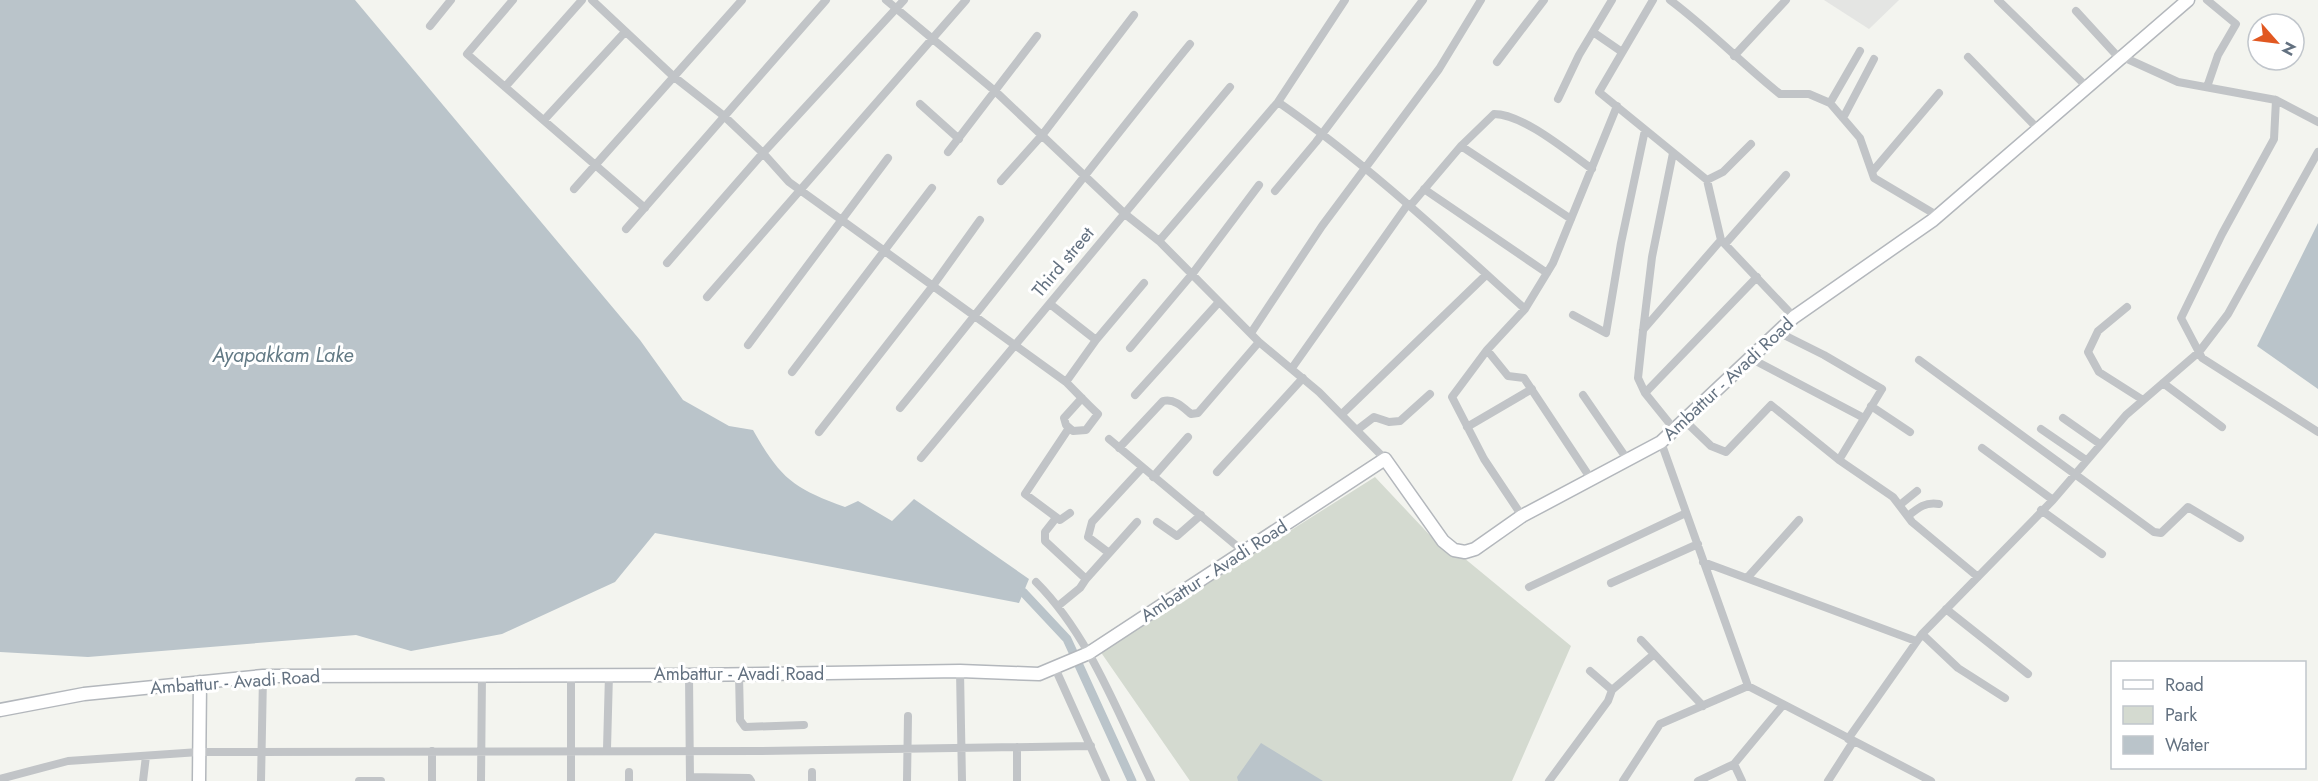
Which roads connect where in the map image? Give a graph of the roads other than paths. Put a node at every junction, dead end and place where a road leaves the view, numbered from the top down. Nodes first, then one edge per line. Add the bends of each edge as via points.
1 (451, 0) edge
2 (513, 0) edge
3 (582, 0) edge
4 (592, 0) edge
5 (741, 0) edge
6 (826, 0) edge
7 (886, 0) edge
8 (904, 0) edge
9 (966, 0) edge
10 (1346, 0) edge
11 (1424, 0) edge
12 (1481, 0) edge
13 (1544, 0) edge
14 (1612, 0) edge
15 (1653, 0) edge
16 (1670, 0) edge
17 (1786, 0) edge
18 (1998, 0) edge
19 (2188, 0) edge
20 (2207, 0) edge
21 (897, 8) junction
22 (2076, 11) dead end
23 (1134, 15) dead end
24 (430, 26) dead end
25 (625, 32) junction
26 (1593, 32) junction
27 (1037, 36) dead end
28 (933, 38) junction
29 (1190, 44) dead end
30 (1860, 51) dead end
31 (1622, 52) junction
32 (1734, 56) junction
33 (1968, 57) dead end
34 (2121, 58) junction
35 (1874, 59) dead end
36 (1497, 62) dead end
37 (673, 76) junction
38 (505, 87) junction
39 (1230, 87) dead end
40 (2087, 87) junction
41 (2207, 87) junction
42 (995, 91) junction
43 (1939, 93) dead end
44 (1558, 99) dead end
45 (2276, 100) junction
46 (1278, 102) junction
47 (1830, 103) junction
48 (920, 104) dead end
49 (1617, 106) junction
50 (724, 116) junction
51 (1842, 118) junction
52 (544, 120) junction
53 (2318, 122) edge
54 (2038, 129) junction
55 (1645, 130) junction
56 (1323, 133) junction
57 (1043, 134) junction
58 (959, 139) junction
59 (1751, 144) dead end
60 (1461, 146) junction
61 (948, 152) dead end
62 (2318, 152) edge
63 (763, 153) junction
64 (1673, 153) junction
65 (888, 158) dead end
66 (594, 164) junction
67 (1365, 168) junction
68 (1592, 169) junction
69 (1872, 172) junction
70 (1083, 174) junction
71 (1786, 175) dead end
72 (1707, 180) junction
73 (1001, 181) dead end
74 (1259, 185) dead end
75 (932, 188) dead end
76 (574, 189) dead end
77 (1424, 189) junction
78 (800, 190) junction
79 (1275, 191) dead end
80 (1409, 205) junction
81 (645, 208) junction
82 (1125, 214) junction
83 (1938, 216) junction
84 (843, 219) junction
85 (1571, 219) junction
86 (980, 220) dead end
87 (626, 229) dead end
88 (1159, 241) junction
89 (1723, 242) junction
90 (886, 251) junction
91 (667, 262) dead end
92 (1193, 273) junction
93 (1547, 273) junction
94 (1486, 274) junction
95 (1757, 277) junction
96 (1144, 283) dead end
97 (932, 287) junction
98 (707, 297) dead end
99 (1219, 302) junction
100 (1050, 304) junction
101 (2127, 307) dead end
102 (1525, 309) junction
103 (1573, 315) dead end
104 (1794, 316) junction
105 (974, 318) junction
106 (1643, 331) junction
107 (1778, 332) junction
108 (1251, 333) junction
109 (1096, 340) junction
110 (1259, 342) junction
111 (748, 345) dead end
112 (1015, 346) junction
113 (1130, 348) dead end
114 (1487, 350) junction
115 (2199, 352) junction
116 (1750, 358) junction
117 (1919, 360) dead end
118 (1292, 368) junction
119 (792, 372) dead end
120 (1303, 378) junction
121 (1065, 382) junction
122 (2163, 383) junction
123 (1532, 389) junction
124 (1645, 393) junction
125 (1430, 394) dead end
126 (1135, 395) dead end
127 (1583, 395) dead end
128 (1082, 398) junction
129 (2143, 400) junction
130 (1871, 406) junction
131 (900, 408) dead end
132 (1341, 414) junction
133 (1864, 418) junction
134 (2063, 418) dead end
135 (1684, 420) junction
136 (1467, 427) junction
137 (2222, 427) dead end
138 (1069, 428) junction
139 (1674, 429) junction
140 (2041, 429) dead end
141 (1357, 430) junction
142 (819, 432) dead end
143 (1911, 432) dead end
144 (2318, 432) edge
145 (1188, 437) dead end
146 (1109, 439) dead end
147 (1661, 442) junction
148 (2100, 444) junction
149 (1119, 448) junction
150 (1982, 448) dead end
151 (921, 458) dead end
152 (1385, 459) junction
153 (1626, 459) junction
154 (1839, 460) junction
155 (2086, 460) junction
156 (1142, 468) junction
157 (1217, 472) dead end
158 (2075, 473) junction
159 (1153, 477) junction
160 (1591, 478) junction
161 (1917, 491) dead end
162 (2053, 500) junction
163 (1900, 504) junction
164 (1939, 504) dead end
165 (2041, 510) junction
166 (1070, 513) dead end
167 (1686, 513) junction
168 (1201, 515) junction
169 (1522, 516) junction
170 (1908, 516) junction
171 (1056, 518) junction
172 (1799, 520) dead end
173 (1137, 522) dead end
174 (1156, 522) dead end
175 (2240, 538) dead end
176 (1698, 544) junction
177 (1244, 552) junction
178 (1109, 553) junction
179 (2102, 554) dead end
180 (1703, 562) junction
181 (1978, 577) junction
182 (1747, 578) junction
183 (1086, 579) junction
184 (1036, 582) dead end
185 (1611, 583) dead end
186 (1529, 587) dead end
187 (1058, 606) junction
188 (1946, 609) junction
189 (1919, 637) junction
190 (1641, 640) dead end
191 (1086, 654) junction
192 (1653, 655) junction
193 (1061, 666) junction
194 (960, 671) junction
195 (1590, 671) dead end
196 (482, 674) junction
197 (609, 674) junction
198 (739, 674) junction
199 (2028, 674) dead end
200 (571, 675) junction
201 (689, 675) junction
202 (263, 676) junction
203 (200, 682) junction
204 (1748, 686) junction
205 (1612, 690) junction
206 (2005, 698) dead end
207 (1783, 705) junction
208 (1703, 706) junction
209 (0, 710) edge
210 (908, 716) dead end
211 (804, 726) dead end
212 (1850, 741) junction
213 (1090, 746) junction
214 (908, 747) junction
215 (1017, 747) junction
216 (961, 748) junction
217 (607, 750) junction
218 (690, 750) junction
219 (262, 751) junction
220 (432, 751) junction
221 (481, 751) junction
222 (571, 751) junction
223 (199, 752) junction
224 (146, 756) junction
225 (1734, 764) junction
226 (0, 778) edge
227 (690, 779) edge
228 (143, 781) edge
229 (199, 781) edge
230 (261, 781) edge
231 (359, 781) edge
232 (381, 781) edge
233 (432, 781) edge
234 (481, 781) edge
235 (571, 781) edge
236 (751, 781) edge
237 (907, 781) edge
238 (962, 781) edge
239 (1017, 781) edge
240 (1106, 781) edge
241 (1151, 781) edge
242 (1549, 781) edge
243 (1623, 781) edge
244 (1698, 781) edge
245 (1742, 781) edge
246 (1827, 781) edge
247 (1931, 781) edge

1 - 24 street
2 - 38 street via 467,54
3 - 38 street
4 - 25 street
5 - 37 street
6 - 50 street
7 - 21 street
8 - 21 street
9 - 28 street
10 - 46 street
11 - 56 street
12 - 67 street via 1438,69
13 - 36 street
14 - 26 street
15 - 31 street
16 - 32 street
17 - 32 street
18 - 40 street
19 - 34 street, Ambattur - Avadi Road
20 - 41 street via 2236,24 2218,55
21 - 28 street
21 - 63 street
22 - 34 street
23 - 57 street
25 - 37 street
25 - 52 street
26 - 31 street
26 - 44 street
27 - 42 street
28 - 42 street
28 - 78 street
29 - 70 street
30 - 47 street
31 - 49 street via 1599,92
32 - 47 street via 1780,94 1809,94
33 - 54 street
34 - 40 street, Ambattur - Avadi Road
34 - 41 street via 2178,82
35 - 51 street
37 - 50 street
37 - 66 street
38 - 52 street
39 - 82 street, Third street
40 - 54 street, Ambattur - Avadi Road
41 - 45 street
42 - 57 street
42 - 58 street
43 - 69 street
45 - 53 street
45 - 115 street via 2274,139 2181,318
46 - 56 street
46 - 88 street
47 - 51 street
48 - 58 street
49 - 55 street
49 - 68 street
50 - 63 street
50 - 81 street
51 - 69 street via 1860,138
52 - 66 street
54 - 83 street, Ambattur - Avadi Road
55 - 64 street
55 - 103 street via 1606,333
56 - 67 street
56 - 79 street
57 - 70 street
57 - 73 street
58 - 61 street
59 - 72 street via 1723,172
60 - 68 street via 1494,114 1503,114 1542,134
60 - 77 street
60 - 85 street
62 - 115 street via 2228,314
63 - 78 street
63 - 91 street
64 - 72 street
64 - 106 street via 1652,257
65 - 84 street
66 - 76 street
66 - 81 street
67 - 80 street
67 - 108 street
68 - 85 street
69 - 83 street via 1874,178
70 - 82 street
70 - 105 street
71 - 89 street
72 - 89 street
74 - 92 street
75 - 90 street
77 - 80 street
77 - 93 street
78 - 84 street
78 - 98 street
80 - 94 street
80 - 118 street
81 - 87 street
82 - 88 street
82 - 100 street, Third street
83 - 104 street, Ambattur - Avadi Road
84 - 90 street
84 - 111 street
85 - 93 street
86 - 97 street
88 - 92 street
89 - 95 street
89 - 106 street
90 - 97 street
90 - 119 street
92 - 99 street
92 - 113 street
93 - 102 street
94 - 102 street
94 - 132 street
95 - 104 street
95 - 124 street
96 - 109 street
97 - 105 street
97 - 142 street
99 - 108 street
99 - 126 street
100 - 109 street
100 - 112 street, Third street
101 - 129 street via 2098,331 2088,352 2099,372
102 - 114 street
104 - 107 street, Ambattur - Avadi Road
105 - 112 street
105 - 131 street
106 - 124 street via 1638,378
107 - 116 street, Ambattur - Avadi Road
107 - 130 street via 1882,389
108 - 110 street
109 - 121 street
110 - 118 street
110 - 149 street via 1198,413 1191,414 1181,405 1162,401
112 - 121 street
112 - 151 street, Third street
114 - 123 street via 1508,376 1524,378
114 - 136 street via 1452,397
115 - 122 street
115 - 144 street via 2202,358
116 - 133 street
116 - 135 street, Ambattur - Avadi Road
117 - 158 street
118 - 120 street
120 - 132 street
120 - 157 street
121 - 128 street
122 - 129 street
122 - 137 street
123 - 136 street
123 - 160 street
124 - 139 street
125 - 141 street via 1400,421 1374,417
127 - 153 street
128 - 138 street via 1064,418
128 - 138 street via 1098,414 1086,430
129 - 148 street
130 - 133 street
130 - 143 street
132 - 141 street
133 - 154 street
134 - 148 street
135 - 139 street, Ambattur - Avadi Road
135 - 154 street via 1711,446 1726,452 1771,405
136 - 169 street
138 - 171 street via 1025,494
139 - 147 street, Ambattur - Avadi Road
140 - 155 street
141 - 152 street
145 - 159 street
146 - 149 street
147 - 153 street, Ambattur - Avadi Road
147 - 167 street
148 - 155 street
149 - 156 street
150 - 162 street
152 - 169 street, Ambattur - Avadi Road via 1454,550 1475,549
152 - 177 street, Ambattur - Avadi Road
153 - 160 street, Ambattur - Avadi Road
154 - 163 street
155 - 158 street
156 - 159 street
156 - 178 street via 1088,531 1088,537
158 - 162 street
158 - 175 street via 2154,532 2168,529 2188,507
159 - 168 street
160 - 169 street, Ambattur - Avadi Road
161 - 163 street
162 - 165 street
163 - 170 street
164 - 170 street via 1929,502
165 - 179 street
165 - 181 street
166 - 171 street via 1063,519
167 - 176 street
167 - 186 street
168 - 174 street via 1177,536
168 - 177 street
170 - 181 street
171 - 183 street via 1045,532 1045,541
172 - 182 street
173 - 178 street
176 - 180 street
176 - 185 street
177 - 191 street, Ambattur - Avadi Road
178 - 183 street
180 - 182 street
180 - 204 street
181 - 188 street
182 - 189 street
183 - 187 street
184 - 187 street
187 - 191 street
188 - 189 street
188 - 199 street
189 - 206 street
189 - 212 street
190 - 192 street
191 - 193 street, Ambattur - Avadi Road
191 - 241 street
192 - 205 street
192 - 208 street
193 - 194 street, Ambattur - Avadi Road via 1039,674
193 - 213 street
194 - 198 street, Ambattur - Avadi Road
194 - 216 street
195 - 205 street
196 - 200 street, Ambattur - Avadi Road
196 - 202 street, Ambattur - Avadi Road
196 - 221 street
197 - 200 street, Ambattur - Avadi Road
197 - 201 street, Ambattur - Avadi Road
197 - 217 street
198 - 201 street, Ambattur - Avadi Road
198 - 211 street via 742,724
200 - 222 street
201 - 218 street
202 - 203 street, Ambattur - Avadi Road
202 - 219 street
203 - 209 street, Ambattur - Avadi Road via 84,694
203 - 223 street
204 - 207 street
204 - 208 street
205 - 242 street
207 - 212 street
207 - 225 street
208 - 243 street via 1660,724
210 - 214 street
212 - 246 street
212 - 247 street
213 - 215 street
213 - 240 street
214 - 216 street
214 - 218 street
214 - 237 street
215 - 216 street
215 - 239 street
216 - 238 street
217 - 218 street
217 - 222 street
218 - 227 street
219 - 220 street
219 - 223 street
219 - 230 street
220 - 221 street
220 - 233 street
221 - 222 street
221 - 234 street
222 - 235 street
223 - 224 street
223 - 229 street
224 - 226 street via 68,761
224 - 228 street
225 - 244 street
225 - 245 street
227 - 236 street
231 - 232 street

